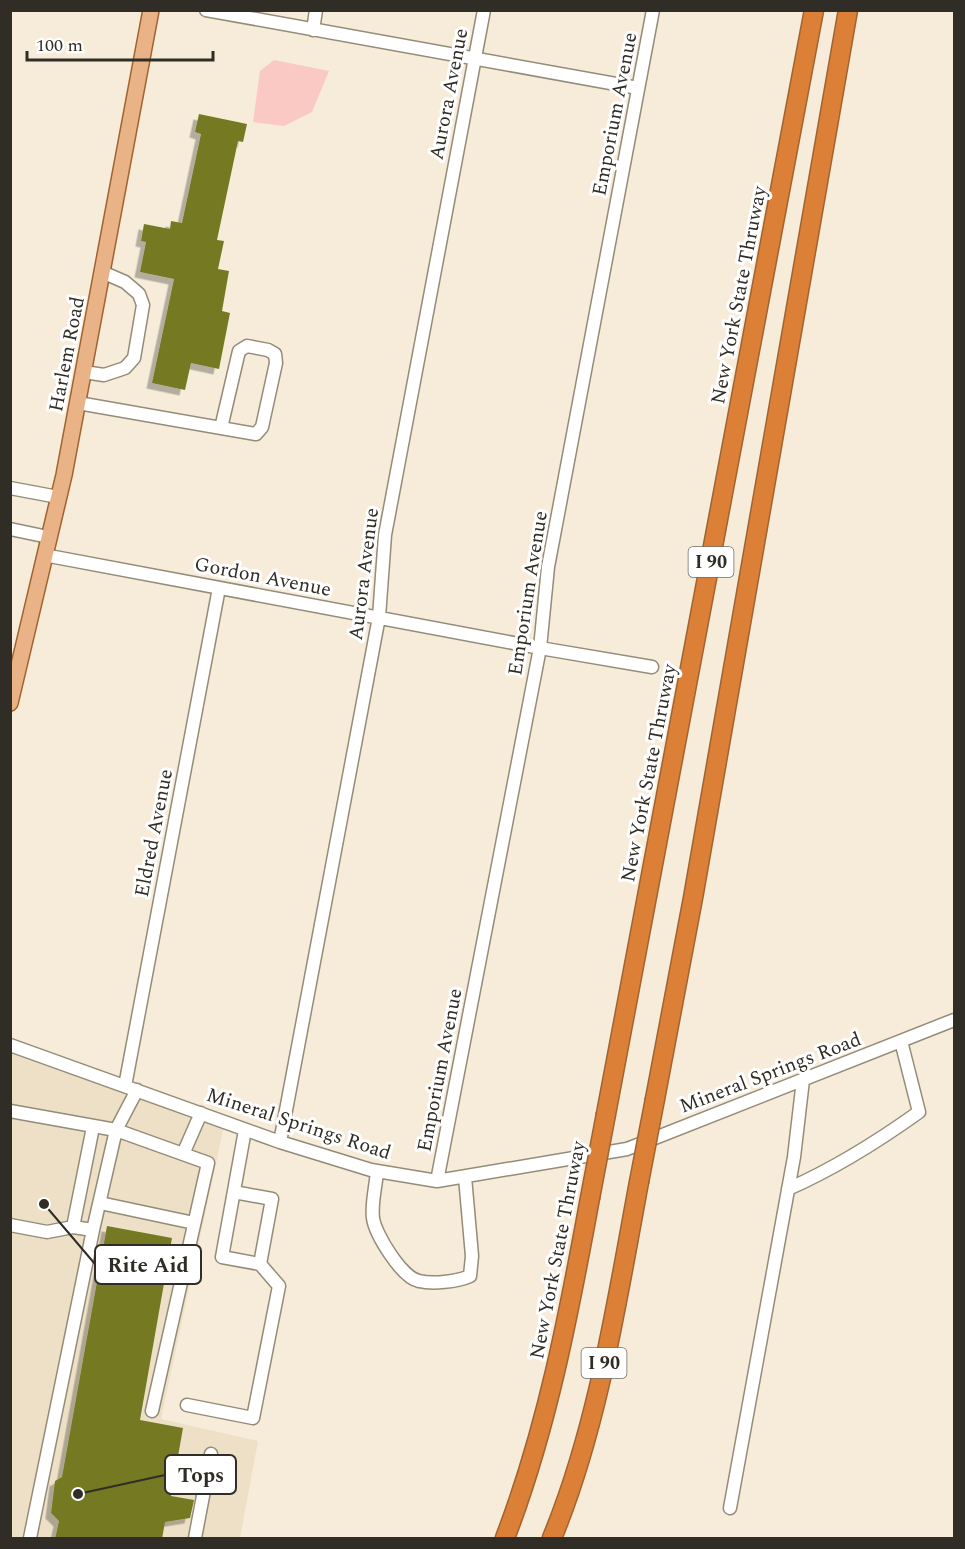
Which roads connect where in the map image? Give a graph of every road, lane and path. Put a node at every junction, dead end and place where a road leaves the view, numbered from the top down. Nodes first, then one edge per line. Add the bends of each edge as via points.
1 (151, 10) edge
2 (206, 10) edge
3 (316, 10) edge
4 (484, 10) edge
5 (653, 10) edge
6 (814, 10) edge
7 (848, 10) edge
8 (313, 30) junction
9 (475, 59) junction
10 (638, 88) junction
11 (102, 272) junction
12 (84, 372) junction
13 (78, 403) junction
14 (221, 428) junction
15 (10, 489) edge
16 (58, 497) junction
17 (10, 529) edge
18 (48, 537) junction
19 (44, 555) junction
20 (219, 588) junction
21 (379, 617) junction
22 (540, 648) junction
23 (652, 667) dead end
24 (10, 703) edge
25 (954, 1020) edge
26 (901, 1041) junction
27 (10, 1045) edge
28 (803, 1080) junction
29 (131, 1088) junction
30 (10, 1111) edge
31 (201, 1113) junction
32 (93, 1127) junction
33 (116, 1130) junction
34 (246, 1130) junction
35 (280, 1142) junction
36 (183, 1154) junction
37 (377, 1171) junction
38 (465, 1177) junction
39 (437, 1182) junction
40 (788, 1189) junction
41 (234, 1192) junction
42 (100, 1203) junction
43 (194, 1223) junction
44 (10, 1225) edge
45 (74, 1227) junction
46 (93, 1230) junction
47 (260, 1264) junction
48 (187, 1405) dead end
49 (152, 1411) dead end
50 (211, 1454) dead end
51 (730, 1508) dead end
52 (30, 1539) edge
53 (195, 1539) edge
54 (505, 1539) edge
55 (552, 1539) edge

1 - 11 main road, Harlem Road
2 - 8 street
3 - 8 street
4 - 9 street, Aurora Avenue
5 - 10 street, Emporium Avenue
6 - 54 highway, New York State Thruway / I 90, bridge via 563,1346
7 - 55 highway, I 90, bridge via 695,886 602,1376
8 - 9 street
9 - 10 street
9 - 21 street, Aurora Avenue via 385,535
10 - 22 street, Emporium Avenue via 548,567
11 - 12 main road, Harlem Road
11 - 12 street via 125,282 139,294 143,305 134,358 125,368 104,375
12 - 13 main road, Harlem Road
13 - 14 street
13 - 16 main road, Harlem Road
14 - 14 street via 256,434 262,427 275,354 247,346 239,351
15 - 16 street
16 - 18 main road, Harlem Road
17 - 18 street
18 - 19 main road, Harlem Road
19 - 20 street, Gordon Avenue
19 - 24 main road, Harlem Road
20 - 21 street, Gordon Avenue
20 - 29 street, Eldred Avenue
21 - 22 street, Gordon Avenue
21 - 35 street, Aurora Avenue
22 - 23 street, Gordon Avenue
22 - 39 street, Emporium Avenue
25 - 26 street, Mineral Springs Road
26 - 28 street, Mineral Springs Road
26 - 40 street via 919,1112 867,1149
27 - 29 street, Mineral Springs Road
28 - 38 street, Mineral Springs Road via 627,1149
28 - 40 street
29 - 31 street, Mineral Springs Road
29 - 33 street, Eldred Avenue
30 - 32 street
31 - 34 street, Mineral Springs Road
31 - 36 street
32 - 33 street
32 - 45 street
33 - 36 street
33 - 42 street, Eldred Avenue
34 - 35 street, Mineral Springs Road
34 - 41 street
35 - 37 street, Mineral Springs Road
36 - 43 street via 208,1163
37 - 38 street via 373,1217 378,1233 403,1269 419,1281 462,1280 470,1276 472,1256
37 - 39 street, Mineral Springs Road
38 - 39 street, Mineral Springs Road
40 - 51 street
41 - 47 street via 222,1257
41 - 47 street via 272,1199
42 - 43 street
42 - 46 street, Eldred Avenue
43 - 49 street
44 - 45 street via 47,1232
45 - 46 street
46 - 52 street, Eldred Avenue
47 - 48 street via 279,1286 253,1418
50 - 53 street

